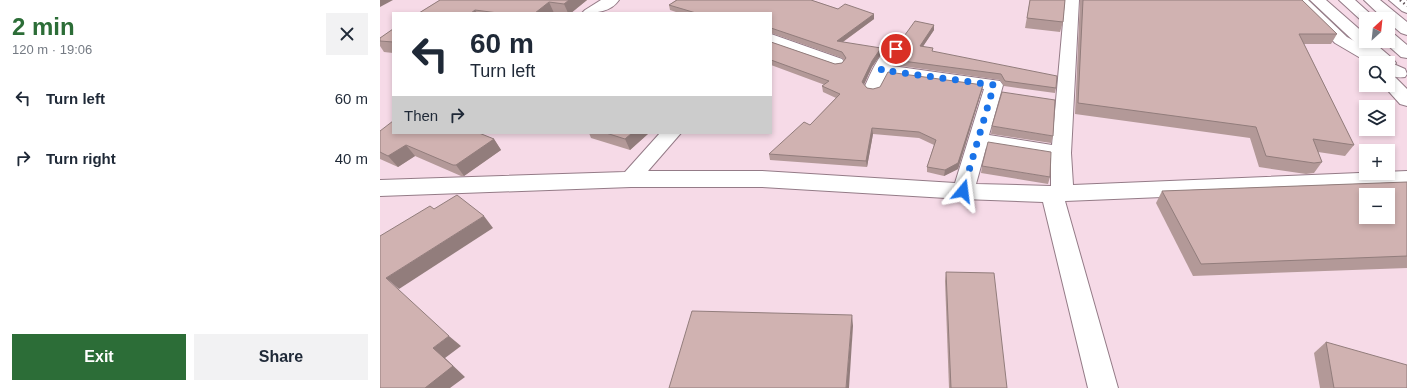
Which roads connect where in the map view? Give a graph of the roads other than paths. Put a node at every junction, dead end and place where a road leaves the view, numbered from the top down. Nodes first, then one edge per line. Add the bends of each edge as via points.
1 (612, 0) edge
2 (1072, 0) edge
3 (1300, 0) edge
4 (1317, 0) edge
5 (1346, 0) edge
6 (1371, 0) edge
7 (1396, 0) edge
8 (1407, 8) edge
9 (592, 12) edge
10 (1360, 12) edge
11 (1335, 17) junction
12 (1407, 30) edge
13 (772, 41) edge
14 (1395, 43) edge
15 (896, 49) dead end
16 (1407, 53) edge
17 (1365, 56) edge
18 (1368, 56) edge
19 (1377, 56) edge
20 (836, 63) edge
21 (881, 70) junction
22 (1395, 75) edge
23 (872, 88) edge
24 (1407, 100) edge
25 (670, 134) edge
26 (978, 140) junction
27 (1061, 153) junction
28 (631, 179) junction
29 (1407, 179) edge
30 (380, 188) edge
31 (963, 191) junction
32 (1057, 194) junction
33 (1103, 388) edge

1 - 9 main road
2 - 27 main road via 1058,101
3 - 17 main road via 1341,40
4 - 11 main road
5 - 10 main road
6 - 12 main road
7 - 8 main road
11 - 18 main road
11 - 19 main road
13 - 20 main road
14 - 16 main road
15 - 21 main road
21 - 23 main road
21 - 26 main road via 994,85 999,92
22 - 24 main road
25 - 28 main road
26 - 27 main road
26 - 31 main road
27 - 32 main road
28 - 30 main road
28 - 31 main road via 762,178
29 - 32 main road
31 - 32 main road
32 - 33 main road

